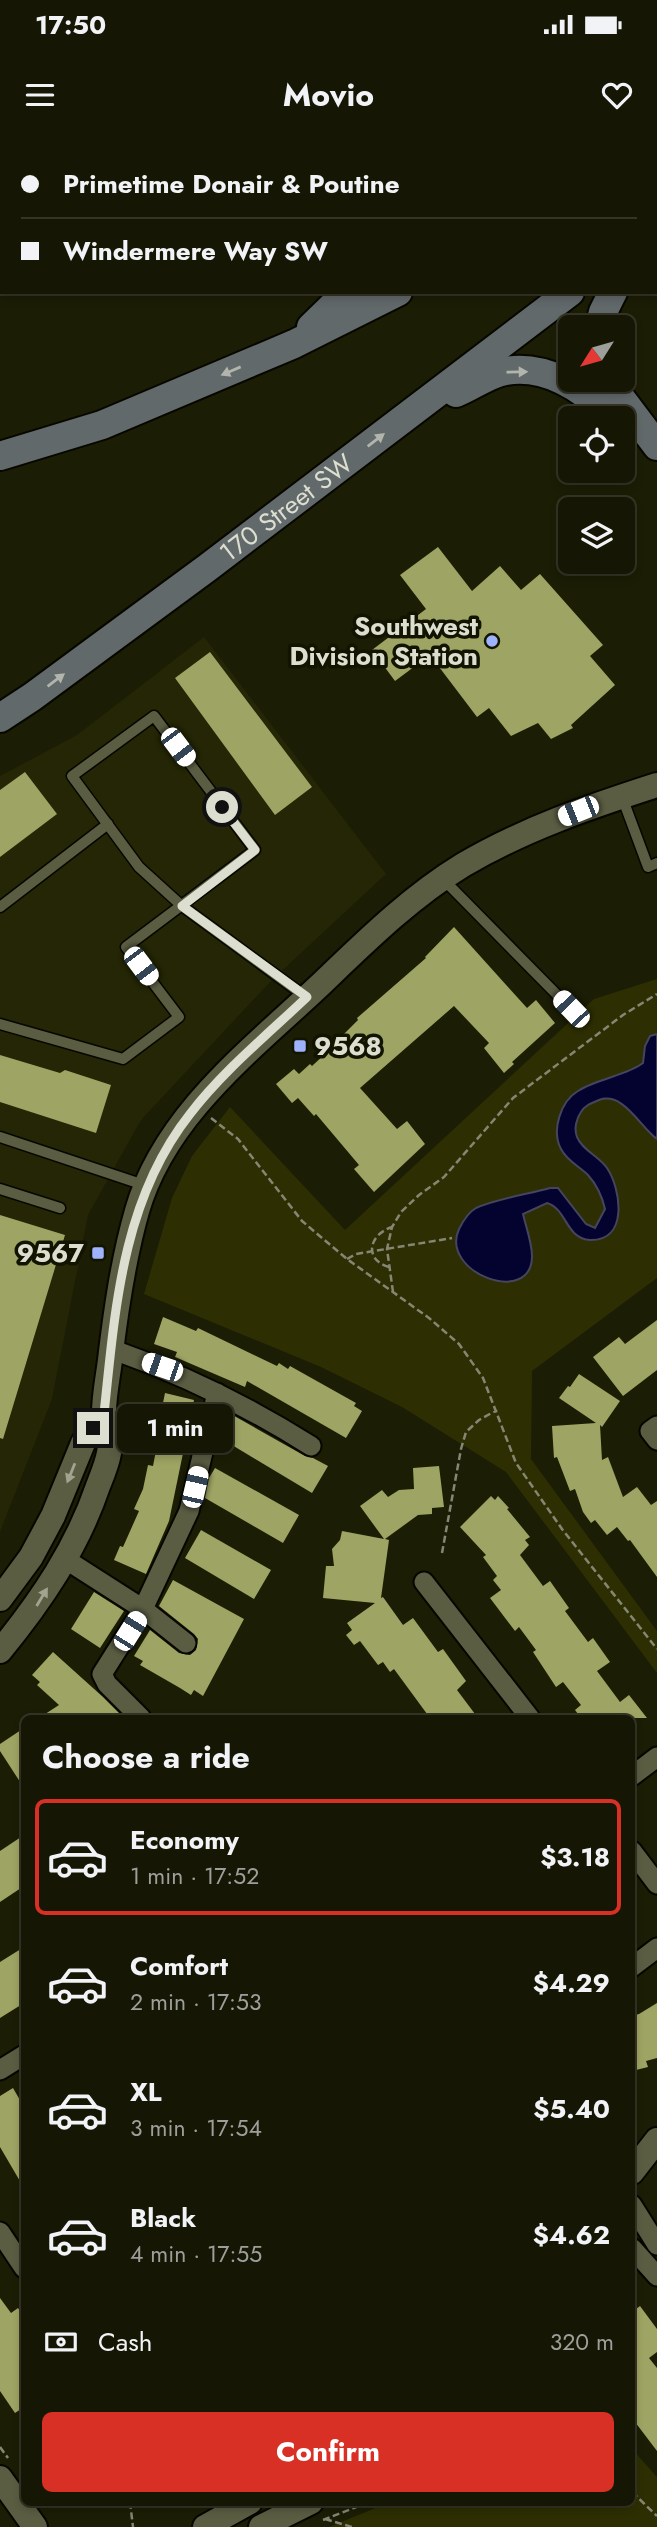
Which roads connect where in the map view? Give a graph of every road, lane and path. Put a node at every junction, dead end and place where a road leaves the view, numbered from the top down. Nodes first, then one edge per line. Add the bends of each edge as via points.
1 (345, 294) edge
2 (394, 294) edge
3 (567, 294) edge
4 (612, 294) edge
5 (602, 315) edge
6 (294, 344) junction
7 (616, 392) edge
8 (601, 406) edge
9 (409, 414) junction
10 (635, 442) edge
11 (657, 446) edge
12 (0, 456) edge
13 (657, 458) edge
14 (0, 718) edge
15 (657, 785) edge
16 (621, 797) junction
17 (108, 824) junction
18 (657, 863) edge
19 (443, 879) junction
20 (182, 906) junction
21 (0, 907) edge
22 (657, 994) edge
23 (307, 997) junction
24 (571, 1009) dead end
25 (0, 1024) edge
26 (197, 1106) junction
27 (0, 1137) edge
28 (148, 1186) junction
29 (0, 1189) edge
30 (60, 1208) dead end
31 (392, 1227) junction
32 (452, 1238) dead end
33 (387, 1249) junction
34 (372, 1252) junction
35 (347, 1259) junction
36 (389, 1268) junction
37 (393, 1292) junction
38 (111, 1349) junction
39 (217, 1393) junction
40 (497, 1410) junction
41 (104, 1414) junction
42 (657, 1426) edge
43 (657, 1440) edge
44 (311, 1446) dead end
45 (442, 1553) dead end
46 (65, 1559) junction
47 (424, 1582) dead end
48 (0, 1599) edge
49 (143, 1609) junction
50 (186, 1643) dead end
51 (657, 1648) edge
52 (0, 1651) edge
53 (138, 1715) edge
54 (528, 1715) edge
55 (657, 1757) edge
56 (635, 1774) edge
57 (635, 1855) edge
58 (657, 1884) edge
59 (657, 1948) edge
60 (635, 1965) edge
61 (21, 2057) edge
62 (0, 2070) edge
63 (657, 2140) edge
64 (635, 2168) edge
65 (635, 2210) edge
66 (0, 2232) edge
67 (657, 2245) edge
68 (635, 2251) edge
69 (21, 2264) edge
70 (657, 2276) edge
71 (0, 2478) edge
72 (635, 2495) edge
73 (130, 2506) edge
74 (243, 2506) edge
75 (353, 2506) edge
76 (317, 2515) edge
77 (657, 2516) edge
78 (35, 2527) edge
79 (133, 2527) edge
80 (205, 2527) edge
81 (261, 2527) edge
82 (352, 2527) edge

1 - 6 main road
2 - 6 main road
3 - 9 main road, 170 Street SW
4 - 5 main road
6 -> 12 main road via 102,425
7 - 11 main road
9 -> 8 main road via 501,373 527,371 575,386
14 -> 9 main road, 170 Street SW
10 - 13 main road
15 - 16 street
16 - 18 lane via 648,867
16 - 19 street via 520,834
17 - 20 lane via 139,867
17 - 20 lane via 72,776 154,716 255,850
17 - 21 lane
19 - 23 street via 379,929
19 - 24 lane
20 - 23 lane
20 - 25 lane via 126,947 179,1017 123,1059
22 - 31 path via 513,1098 444,1177 401,1212
23 - 26 street
26 - 28 street via 171,1140
26 - 35 path via 238,1139 302,1221
27 - 28 lane
28 - 38 street via 138,1207 119,1287
29 - 30 lane
31 - 33 path
31 - 34 path via 375,1236
32 - 33 path
33 - 34 path
33 - 36 path
34 - 35 path
34 - 36 path
35 - 37 path
36 - 37 path
37 - 40 path via 459,1344 483,1378
38 - 39 street
38 - 41 street
39 - 44 street
39 - 49 street via 189,1511
40 - 45 path via 466,1432
40 - 51 path via 516,1463
41 - 46 street via 110,1451 89,1513
41 -> 48 street via 83,1443 31,1557
42 - 43 street via 650,1431
46 - 49 street
52 -> 46 street via 34,1609
47 - 54 street
49 - 50 street
49 - 53 street via 102,1674
55 - 56 street
57 - 58 street
59 - 60 street
61 - 62 street
63 - 64 street
65 - 67 street
66 - 69 street
68 - 70 street
71 - 78 street
72 - 77 path
73 - 79 path
74 - 80 street
75 - 76 path
76 - 81 street
76 - 82 path

